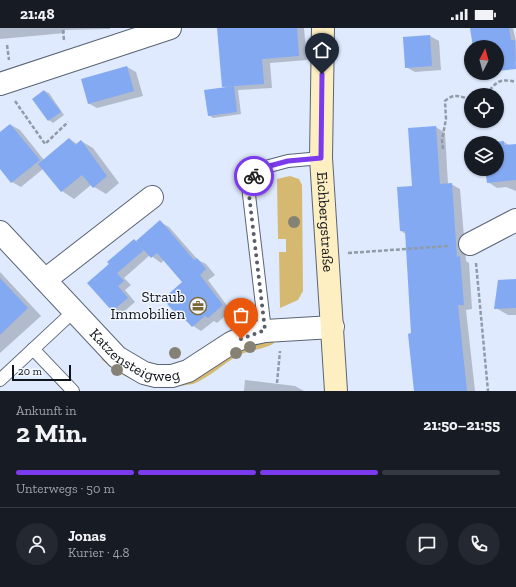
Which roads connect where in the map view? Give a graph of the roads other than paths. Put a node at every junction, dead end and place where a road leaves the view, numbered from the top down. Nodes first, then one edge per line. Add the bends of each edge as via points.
1 (170, 28) edge
2 (323, 28) edge
3 (1, 83) edge
4 (321, 158) junction
5 (152, 197) dead end
6 (516, 220) edge
7 (0, 232) edge
8 (470, 244) road end
9 (45, 280) junction
10 (74, 311) junction
11 (333, 327) junction
12 (272, 330) junction
13 (32, 349) junction
14 (0, 380) edge
15 (74, 391) edge
16 (336, 391) edge

1 - 3 street
2 - 4 main road, Eichbergstraße
4 - 11 main road, Eichbergstraße
4 - 12 lane via 288,161 258,169 248,186
5 - 9 street
6 - 8 street
7 - 9 street, Katzensteigweg
9 - 10 street, Katzensteigweg
10 - 12 street, Katzensteigweg via 117,357 144,373 156,376 172,376 188,371 231,343 251,334
10 - 13 lane
11 - 12 street, Katzensteigweg
11 - 16 main road, Eichbergstraße
13 - 14 lane
13 - 15 lane

